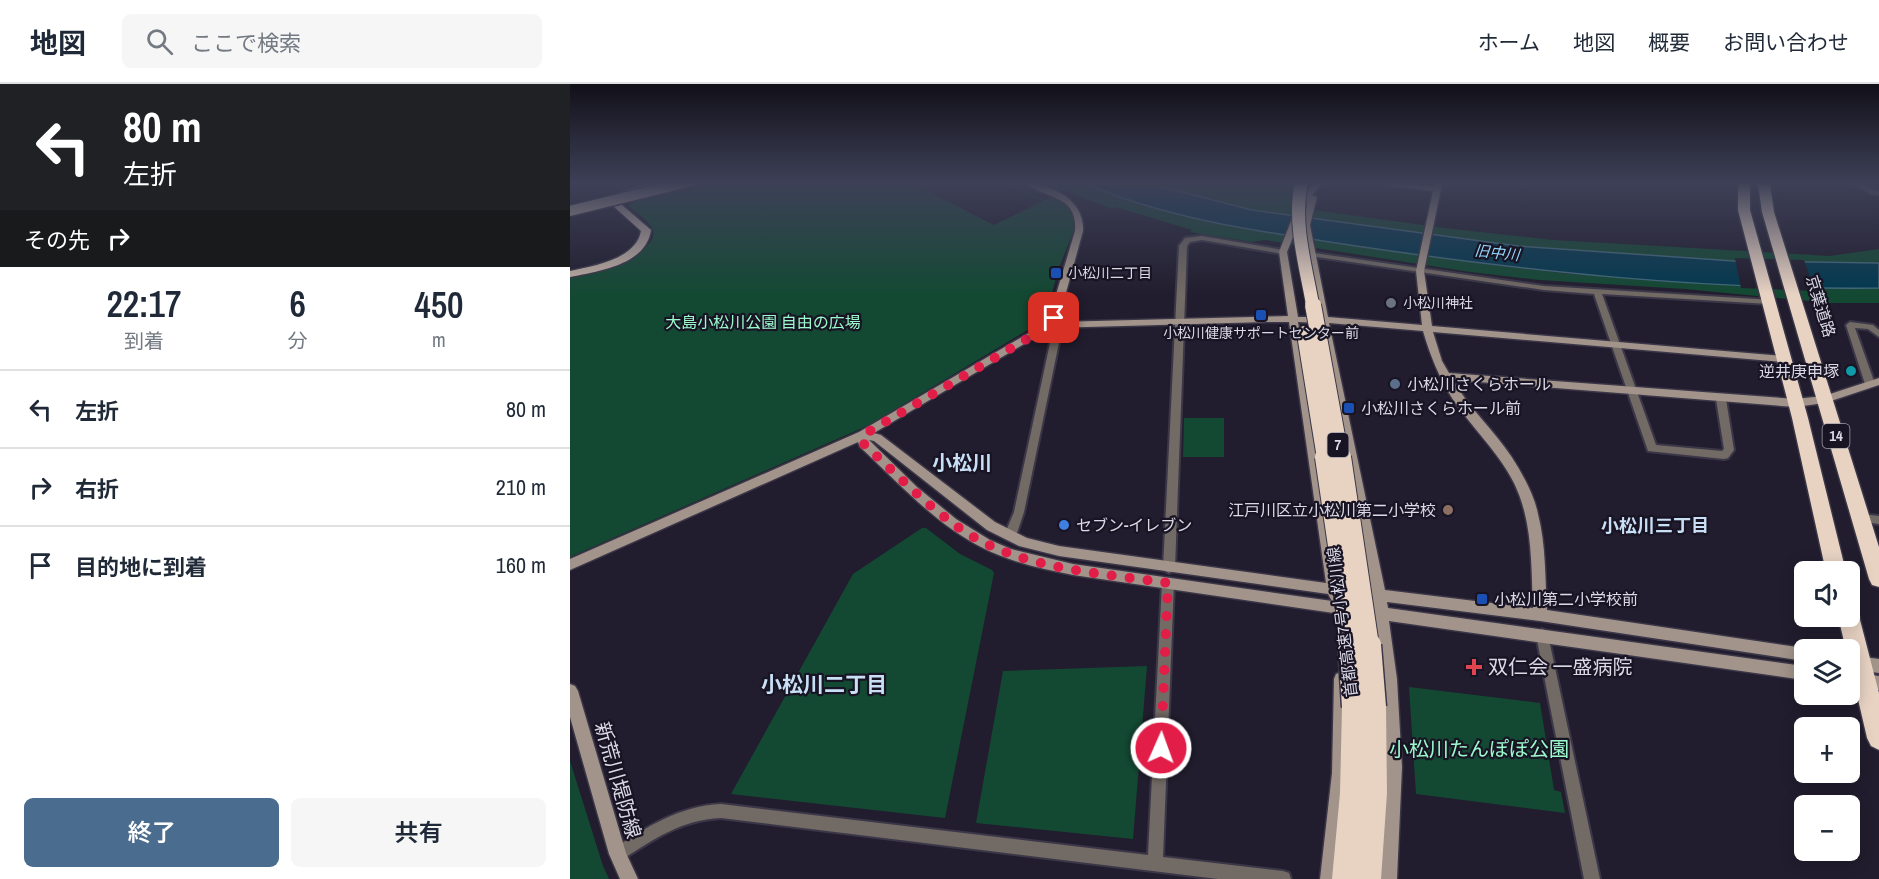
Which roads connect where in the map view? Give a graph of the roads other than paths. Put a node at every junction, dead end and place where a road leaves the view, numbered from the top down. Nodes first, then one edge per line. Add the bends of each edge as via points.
1 (637, 221) edge
2 (1080, 221) edge
3 (1288, 221) edge
4 (1298, 221) edge
5 (1299, 221) edge
6 (1306, 221) edge
7 (1429, 221) edge
8 (1747, 221) edge
9 (1772, 221) edge
10 (1283, 252) junction
11 (1310, 254) junction
12 (1420, 271) junction
13 (570, 274) edge
14 (1597, 291) junction
15 (1768, 297) junction
16 (1294, 319) junction
17 (1325, 320) junction
18 (1179, 321) junction
19 (1049, 325) junction
20 (1427, 328) junction
21 (1879, 334) edge
22 (1617, 345) junction
23 (1782, 358) junction
24 (1445, 376) junction
25 (1876, 385) edge
26 (1633, 392) junction
27 (1721, 399) junction
28 (1825, 399) junction
29 (1796, 404) junction
30 (863, 435) junction
31 (1879, 520) edge
32 (1868, 527) edge
33 (1010, 536) junction
34 (1833, 561) edge
35 (570, 565) edge
36 (1169, 568) junction
37 (1879, 579) edge
38 (1168, 583) junction
39 (1334, 590) junction
40 (1379, 595) junction
41 (1336, 606) junction
42 (1381, 612) junction
43 (1540, 615) junction
44 (1851, 627) edge
45 (1542, 635) junction
46 (1794, 653) edge
47 (1794, 672) edge
48 (1863, 672) edge
49 (570, 691) edge
50 (1879, 738) edge
51 (618, 854) junction
52 (1155, 864) junction
53 (629, 879) edge
54 (1283, 879) edge
55 (1329, 879) edge
56 (1345, 879) edge
57 (1368, 879) edge
58 (1388, 879) edge
59 (1592, 879) edge

1 - 13 main road via 646,230 646,239 635,250 612,262
2 - 19 street
3 - 56 highway, 首都高速7号小松川線 / 7, bridge via 1340,547 1351,650 1354,763
4 - 10 street, bridge
5 - 57 highway, 首都高速7号小松川線 / 7, bridge via 1356,547 1370,651 1375,768
6 - 11 street
7 - 12 street
8 - 15 highway, 14
9 - 28 highway, 京葉道路 / 14
10 - 16 street
10 - 18 street via 1202,238 1185,243
11 - 12 street
11 - 17 street
12 - 14 street
12 - 20 street
14 - 15 street
14 - 22 street
15 - 23 highway, 14
16 - 17 street
16 - 18 street
16 - 39 street
17 - 20 street
17 - 40 street
18 - 19 street
18 - 36 street
19 - 30 street
19 - 33 street via 1058,328 1019,512
20 - 22 street
20 - 24 street
21 - 25 street via 1870,327 1850,325
22 - 23 street
22 - 26 street
23 - 29 highway, 14
24 - 26 street
24 - 43 street via 1506,458 1532,513
25 - 28 street
26 - 27 street
26 - 27 street via 1652,448 1724,455 1729,450
27 - 29 street
28 - 29 street
28 - 32 highway, 京葉道路 / 14
29 - 34 highway, 14
30 - 33 street via 877,438 977,517
30 - 35 street
30 - 38 street via 864,444 936,508 964,531 997,549 1034,562
31 - 32 street
32 - 37 highway, 京葉道路 / 14
33 - 36 street via 1059,551
36 - 39 street
38 - 41 street
38 - 52 street
39 - 40 street
39 - 41 street
40 - 42 street
40 - 43 street
41 - 42 street
41 - 55 street via 1341,675 1340,773
42 - 45 street
42 - 58 street via 1393,722
43 - 46 street
44 - 48 highway
45 - 47 street
45 - 59 street
48 - 50 highway
49 - 51 street, 新荒川堤防線
51 - 52 street via 683,816 706,810
51 - 53 street, 新荒川堤防線
52 - 54 street

